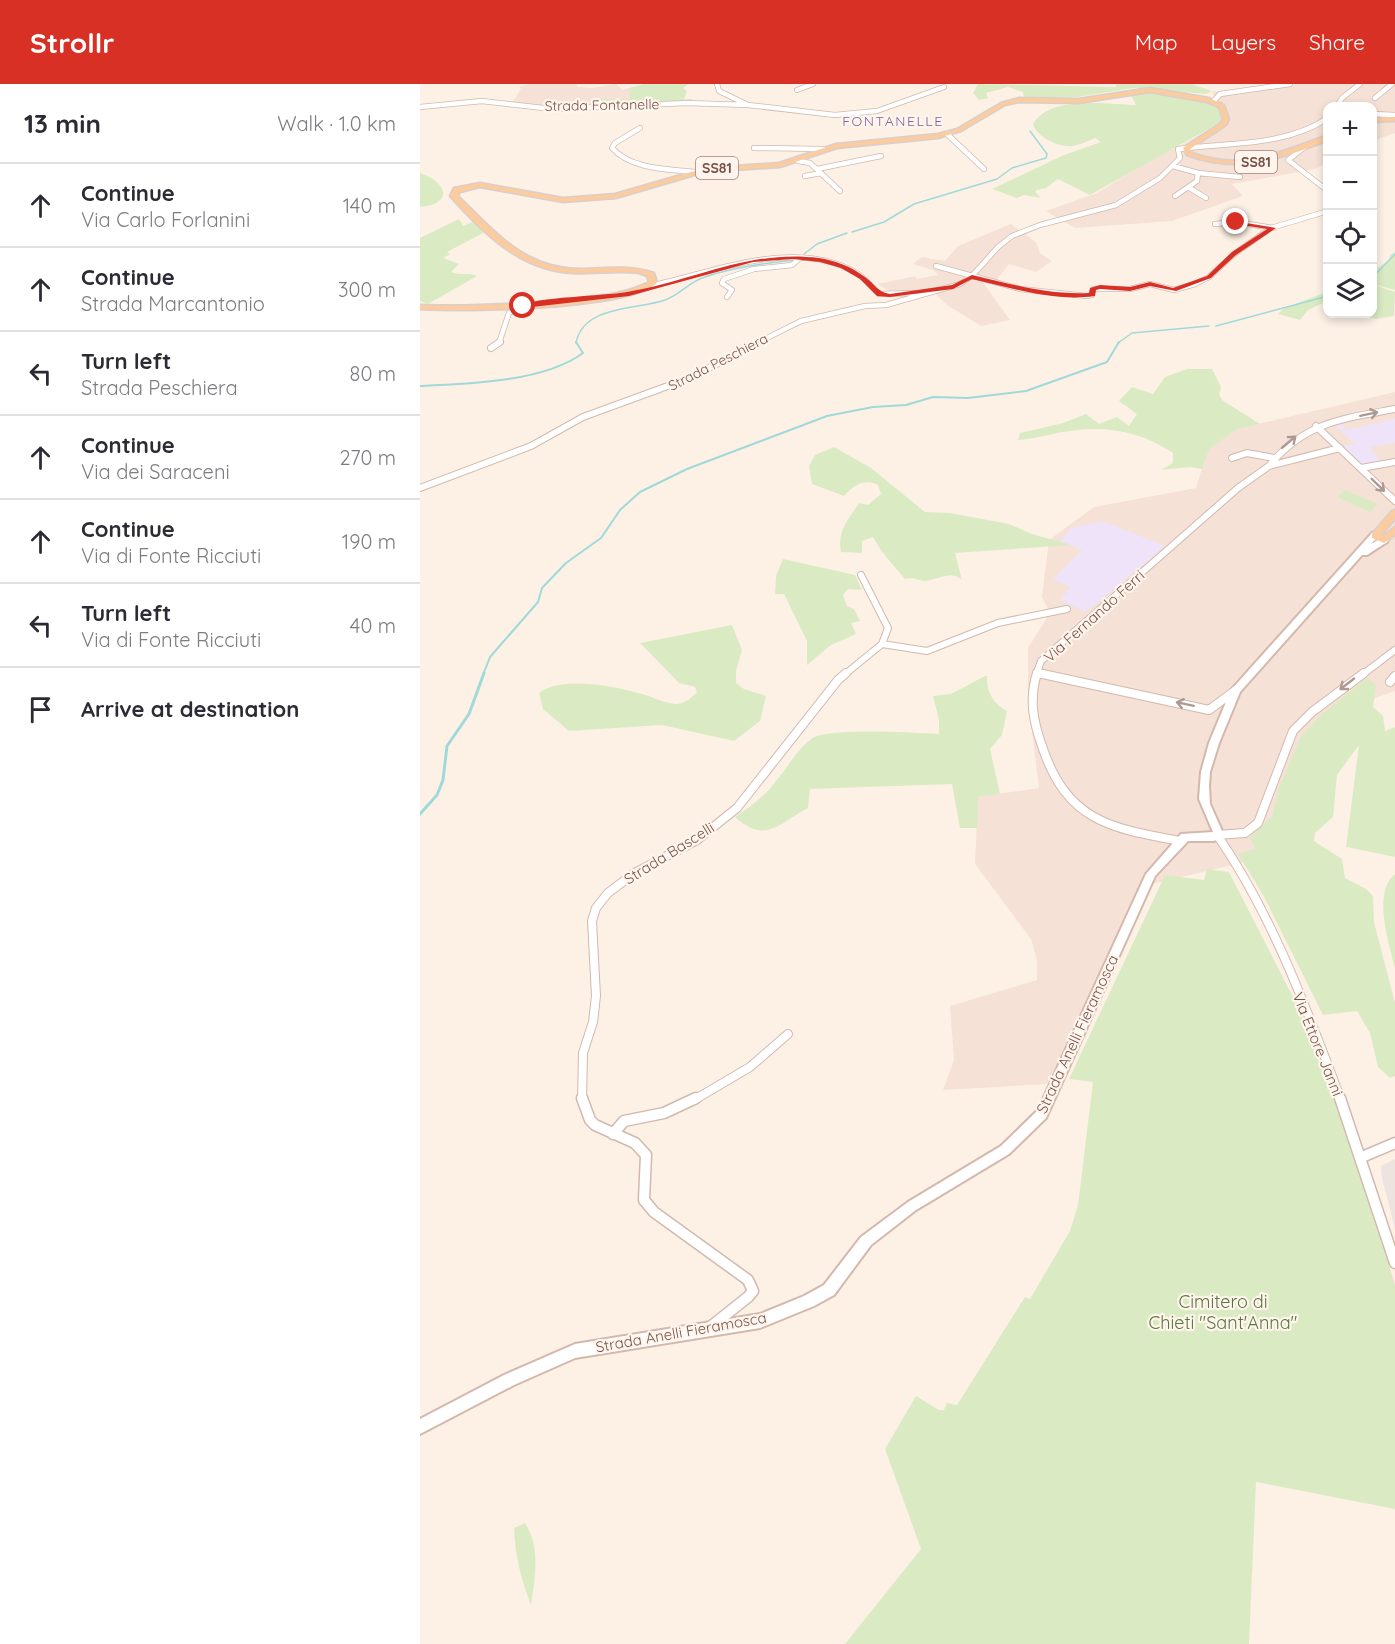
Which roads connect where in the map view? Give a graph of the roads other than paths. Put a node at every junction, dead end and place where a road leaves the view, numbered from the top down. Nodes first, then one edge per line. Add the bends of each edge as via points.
1 (717, 84) edge
2 (813, 84) edge
3 (1360, 84) edge
4 (1392, 84) edge
5 (943, 85) edge
6 (1289, 85) edge
7 (797, 90) dead end
8 (1217, 98) junction
9 (1375, 98) dead end
10 (1340, 102) edge
11 (748, 105) junction
12 (420, 107) edge
13 (1377, 115) edge
14 (1395, 117) edge
15 (1377, 119) edge
16 (1323, 121) edge
17 (640, 128) dead end
18 (947, 134) junction
19 (1323, 139) edge
20 (1306, 146) junction
21 (754, 148) dead end
22 (1186, 148) junction
23 (823, 150) junction
24 (881, 156) dead end
25 (798, 161) junction
26 (1173, 166) junction
27 (984, 169) dead end
28 (819, 171) junction
29 (695, 172) junction
30 (1198, 174) junction
31 (805, 176) dead end
32 (1240, 177) dead end
33 (1188, 187) junction
34 (1323, 187) edge
35 (840, 191) dead end
36 (1175, 196) dead end
37 (1206, 198) dead end
38 (1323, 213) edge
39 (1215, 224) dead end
40 (1273, 228) junction
41 (800, 258) junction
42 (936, 266) dead end
43 (972, 276) junction
44 (650, 286) junction
45 (953, 287) junction
46 (879, 294) junction
47 (727, 297) dead end
48 (526, 304) junction
49 (866, 306) junction
50 (420, 307) edge
51 (491, 348) dead end
52 (1395, 409) edge
53 (1316, 426) junction
54 (1340, 448) junction
55 (1232, 458) dead end
56 (1274, 458) junction
57 (1395, 462) edge
58 (1269, 466) junction
59 (1361, 468) junction
60 (420, 488) edge
61 (1395, 501) edge
62 (1395, 513) edge
63 (1395, 531) edge
64 (1380, 537) junction
65 (861, 575) dead end
66 (1067, 609) dead end
67 (882, 644) junction
68 (1395, 650) edge
69 (1036, 673) junction
70 (1236, 690) junction
71 (1217, 835) junction
72 (1183, 839) junction
73 (788, 1034) dead end
74 (613, 1134) junction
75 (1395, 1143) edge
76 (1362, 1157) junction
77 (1395, 1263) edge
78 (708, 1330) junction
79 (420, 1427) edge

1 - 11 street, Strada Fontanelle via 719,91
2 - 7 street
3 - 10 street
4 - 9 street
5 - 11 street, Strada Fontanelle via 903,103 858,113 816,114
6 - 8 street
8 - 18 main road, SS81 via 1150,90 1079,101 1018,99
8 - 22 main road via 1224,109 1225,122
11 - 12 street, Strada Fontanelle via 687,103 552,109 482,101
13 - 14 street
14 - 15 main road
16 - 22 street via 1313,128 1265,140
17 - 29 street via 615,143 615,154 648,166
18 - 23 main road, SS81
18 - 27 street
19 - 20 main road, SS81
20 - 22 main road, SS81 via 1278,157 1241,163 1206,160 1189,154
20 - 34 street via 1288,160
21 - 23 street
22 - 26 street via 1178,149 1180,158
23 - 25 main road, SS81
24 - 28 street
25 - 28 street via 810,163
25 - 29 main road, SS81
26 - 30 street
26 - 43 street via 1116,205 1012,236
28 - 31 street
28 - 35 street
29 - 44 main road, SS81 via 628,194 576,200 543,198 480,184 454,193 524,261 568,271 640,271 653,278
30 - 32 street
30 - 33 street via 1197,181
33 - 36 street
33 - 37 street
38 - 40 street
39 - 40 street via 1236,222
40 - 43 street via 1234,254 1209,277 1174,290 1150,284 1130,289 1100,287 1092,289 1092,295 1074,296 1047,294
41 - 44 street via 752,260
41 - 46 street via 843,267
41 - 47 street via 792,266 759,268 724,279 722,283 732,290
42 - 43 street
43 - 45 street
44 - 48 main road via 629,294
45 - 46 street
45 - 49 street, Strada Peschiera via 886,305
46 - 49 street
48 - 50 main road
48 - 51 street via 509,313 499,344
49 - 60 street, Strada Peschiera via 801,321 687,379 583,417 531,446
53 -> 52 street, Via Fernando Ferri
53 - 54 street
56 -> 53 street, Via Fernando Ferri via 1292,439
54 - 58 street, Via Fernando Ferri
54 - 59 street
55 - 56 street via 1250,451
56 - 58 street, Via Fernando Ferri
57 - 59 street
58 - 69 street, Via Fernando Ferri via 1238,488 1041,662
59 -> 61 street
62 - 64 main road
63 - 64 main road
64 - 70 street via 1351,562
65 - 67 street via 888,628
66 - 67 street, Via Fernando Ferri via 998,623 927,651
67 - 74 street, Strada Bascelli via 838,680 737,808 697,840 633,874 596,908 592,921 596,996 583,1053 582,1100 590,1120
68 -> 71 street via 1312,712 1293,731 1258,823 1245,832
70 -> 69 street via 1209,710
69 - 72 street, Via Fernando Ferri via 1030,702 1041,746 1066,798 1117,828
70 - 71 street via 1222,720 1204,782 1206,809
71 - 72 street
71 - 76 street, Via Ettore Janni via 1240,870 1295,984
72 - 78 street, Strada Anelli Fieramosca via 1151,874 1042,1114 1005,1150 879,1230 829,1290 760,1321
73 - 74 street via 777,1048 696,1098 662,1114 624,1121
74 - 78 street, Strada Bascelli via 635,1143 646,1155 644,1200 654,1212 748,1280 753,1291 746,1303 714,1322
75 - 76 street
76 - 77 street, Via Ettore Janni
78 - 79 street, Strada Anelli Fieramosca via 575,1351 509,1380

